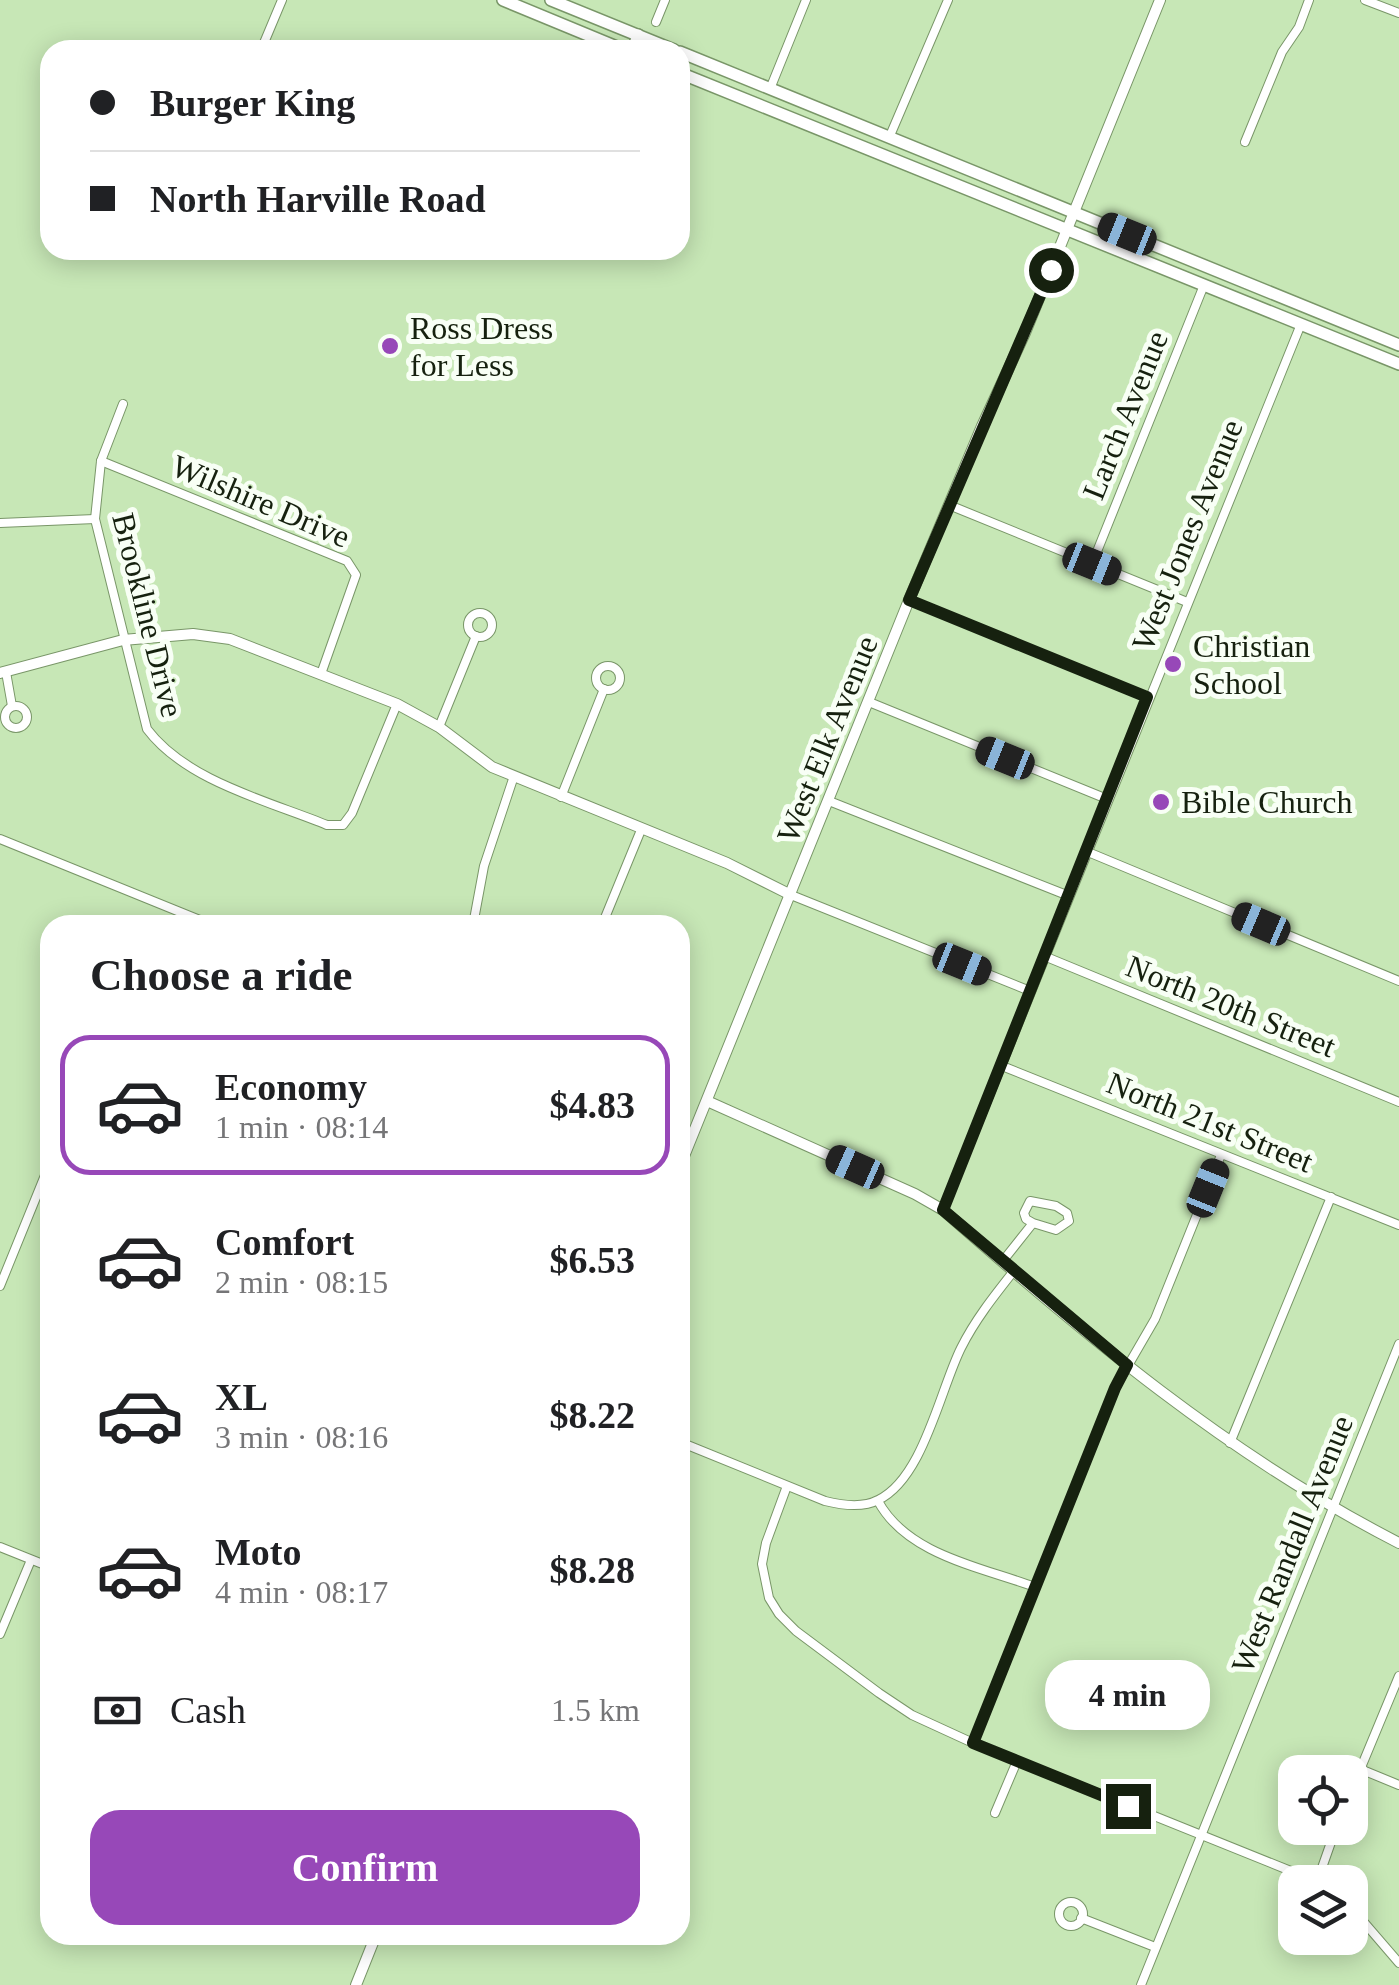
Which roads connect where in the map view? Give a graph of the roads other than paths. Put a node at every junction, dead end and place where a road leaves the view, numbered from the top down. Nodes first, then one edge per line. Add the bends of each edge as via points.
1 (282, 0) edge
2 (503, 0) edge
3 (551, 0) edge
4 (666, 0) edge
5 (806, 0) edge
6 (948, 0) edge
7 (1160, 0) edge
8 (1309, 0) edge
9 (1365, 0) edge
10 (1399, 13) edge
11 (656, 22) dead end
12 (638, 36) junction
13 (265, 40) edge
14 (600, 40) edge
15 (637, 40) edge
16 (648, 40) edge
17 (690, 56) edge
18 (690, 76) edge
19 (770, 89) junction
20 (874, 131) junction
21 (890, 138) junction
22 (1245, 142) dead end
23 (868, 148) junction
24 (1075, 213) junction
25 (1068, 230) junction
26 (1204, 285) junction
27 (1280, 296) junction
28 (1274, 313) junction
29 (1300, 324) junction
30 (1399, 344) edge
31 (1399, 364) edge
32 (123, 404) dead end
33 (101, 461) junction
34 (949, 506) junction
35 (94, 519) junction
36 (0, 524) edge
37 (1092, 564) junction
38 (909, 600) junction
39 (1187, 602) junction
40 (476, 636) dead end
41 (123, 640) junction
42 (3, 673) edge
43 (321, 674) junction
44 (604, 689) dead end
45 (1147, 697) junction
46 (868, 702) junction
47 (397, 704) junction
48 (12, 706) dead end
49 (440, 727) junction
50 (514, 776) junction
51 (561, 797) junction
52 (1107, 800) junction
53 (829, 801) junction
54 (641, 830) junction
55 (0, 839) edge
56 (1088, 852) junction
57 (790, 895) junction
58 (1069, 896) junction
59 (187, 915) edge
60 (475, 915) edge
61 (606, 915) edge
62 (1044, 956) junction
63 (1399, 981) edge
64 (1030, 991) junction
65 (1002, 1066) junction
66 (706, 1101) junction
67 (1399, 1102) edge
68 (690, 1141) edge
69 (1221, 1155) junction
70 (40, 1188) edge
71 (1331, 1197) junction
72 (943, 1210) junction
73 (1033, 1222) junction
74 (1399, 1225) edge
75 (1002, 1262) junction
76 (1014, 1272) junction
77 (0, 1286) edge
78 (1399, 1344) edge
79 (1127, 1365) junction
80 (1229, 1443) junction
81 (690, 1446) edge
82 (787, 1486) junction
83 (878, 1501) junction
84 (1333, 1507) junction
85 (1399, 1544) edge
86 (0, 1547) edge
87 (31, 1560) junction
88 (40, 1563) edge
89 (1035, 1587) junction
90 (0, 1634) edge
91 (1399, 1676) edge
92 (973, 1743) junction
93 (1366, 1755) edge
94 (1016, 1760) junction
95 (1368, 1772) edge
96 (1399, 1784) edge
97 (995, 1814) dead end
98 (1202, 1836) junction
99 (1278, 1866) edge
100 (1081, 1918) dead end
101 (1368, 1927) edge
102 (372, 1945) edge
103 (1155, 1948) junction
104 (1399, 1963) edge
105 (356, 1985) edge
106 (1141, 1985) edge

1 - 13 street
2 - 14 main road
3 - 12 main road
4 - 11 street
5 - 19 street
6 - 21 street
7 - 24 street, West Elk Avenue
8 - 22 street
9 - 10 street
12 - 15 main road
12 - 16 main road
17 - 19 main road
18 - 23 main road
19 - 20 main road
20 - 21 main road
20 - 23 main road
21 - 24 main road
23 - 25 main road
24 - 25 street, West Elk Avenue
24 - 27 main road
25 - 26 main road
25 - 34 street, West Elk Avenue
26 - 28 main road
26 - 37 street, Larch Avenue
27 - 28 main road
27 - 30 main road
28 - 29 main road
29 - 31 main road
29 - 39 street, West Jones Avenue
32 - 33 street, Brookline Drive
33 - 35 street, Brookline Drive
33 - 43 street, Wilshire Drive via 347,561 356,575
34 - 37 street
34 - 38 street, West Elk Avenue
35 - 36 street
35 - 41 street, Brookline Drive
37 - 39 street
38 - 45 street
38 - 46 street, West Elk Avenue
39 - 45 street, West Jones Avenue
40 - 49 street
41 - 42 street
41 - 43 street via 192,634 230,640
41 - 47 street, Brookline Drive via 147,729 160,746 187,768 327,824 343,825 352,813
42 - 48 street
43 - 47 street
44 - 51 street
45 - 52 street, West Jones Avenue
46 - 52 street
46 - 53 street, West Elk Avenue
47 - 49 street
49 - 50 street
50 - 51 street
50 - 60 street
51 - 54 street
52 - 56 street, West Jones Avenue
53 - 57 street, West Elk Avenue
53 - 58 street
54 - 57 street
54 - 61 street
55 - 59 street
56 - 58 street, West Jones Avenue
56 - 63 street
57 - 64 street
57 - 66 street, West Elk Avenue
58 - 62 street, West Jones Avenue
62 - 64 street, West Jones Avenue
62 - 67 street, North 20th Street
64 - 65 street, West Jones Avenue
65 - 69 street, North 21st Street
65 - 72 street, West Jones Avenue
66 - 68 street, West Elk Avenue
66 - 72 street
69 - 71 street, North 21st Street
69 - 79 street via 1155,1319
70 - 77 street
71 - 74 street, North 21st Street
71 - 80 street
72 - 75 street
73 - 73 street via 1056,1230 1069,1222 1056,1206 1030,1200 1024,1213
73 - 75 street
75 - 76 street
76 - 79 street
76 - 83 street via 960,1348 914,1462
78 - 84 street, West Randall Avenue
79 - 80 street
79 - 89 street
80 - 84 street
81 - 82 street
82 - 83 street via 841,1505
82 - 92 street via 762,1564 778,1614 912,1715
83 - 89 street via 886,1517 918,1544
84 - 85 street
84 - 98 street, West Randall Avenue
86 - 87 street
87 - 88 street
87 - 90 street
89 - 92 street
91 - 93 street
92 - 94 street
94 - 97 street
94 - 98 street
95 - 96 street
98 - 99 street
98 - 103 street, West Randall Avenue
100 - 103 street
101 - 104 street
102 - 105 street
103 - 106 street, West Randall Avenue

